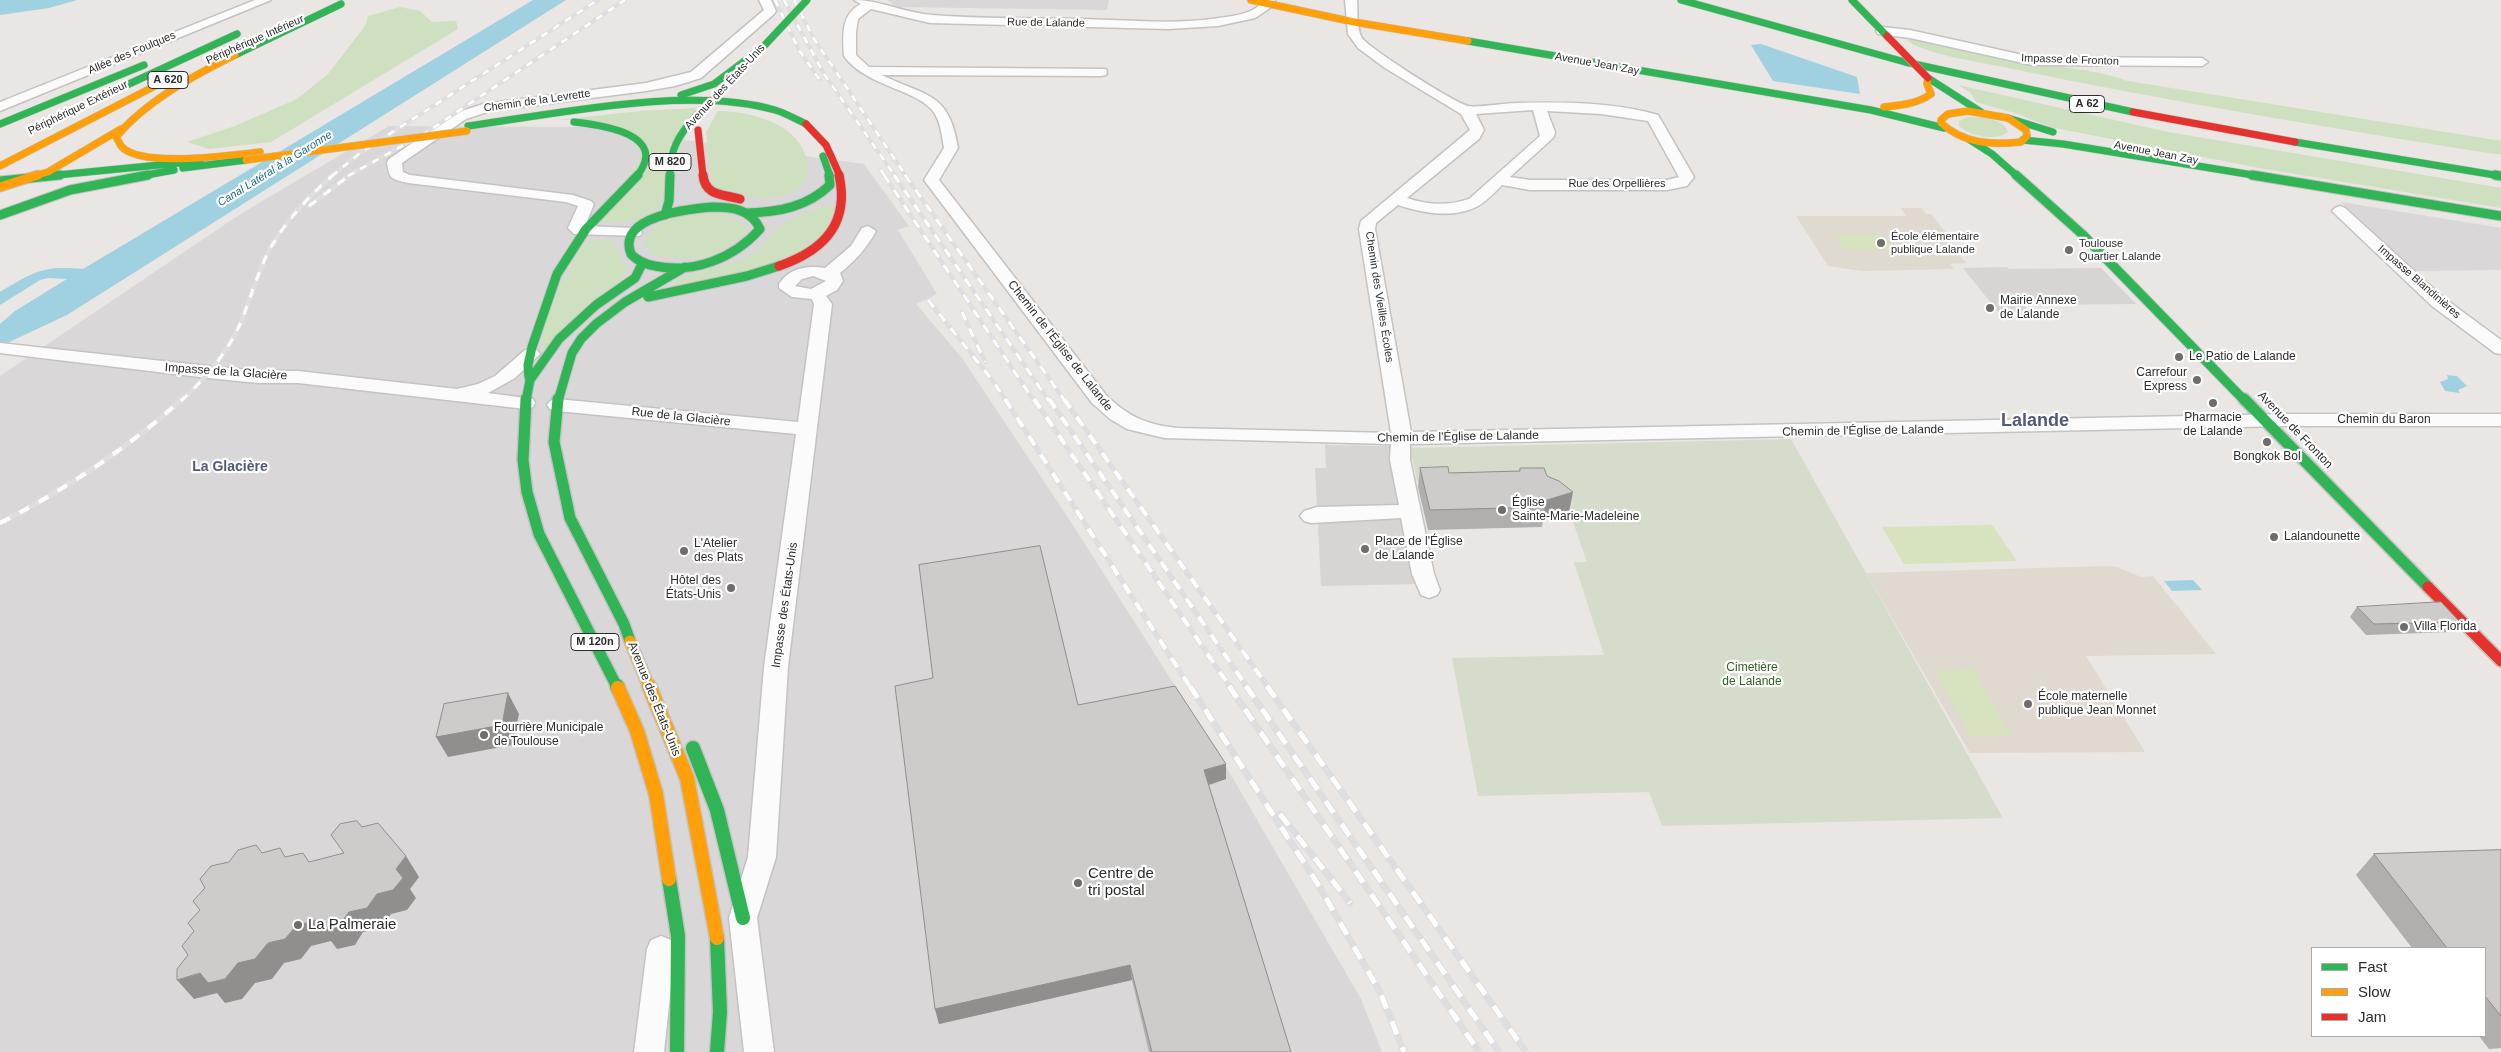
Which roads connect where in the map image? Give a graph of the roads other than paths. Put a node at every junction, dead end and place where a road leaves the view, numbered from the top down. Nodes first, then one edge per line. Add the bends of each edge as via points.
1 (265, 0) edge
2 (766, 0) edge
3 (807, 0) edge
4 (817, 0) edge
5 (1253, 0) edge
6 (1351, 0) edge
7 (1681, 0) edge
8 (1715, 0) edge
9 (1852, 0) edge
10 (1269, 1) edge
11 (346, 2) edge
12 (865, 2) edge
13 (884, 10) junction
14 (1296, 10) junction
15 (1251, 15) junction
16 (1234, 18) junction
17 (1353, 19) junction
18 (851, 27) junction
19 (1884, 34) junction
20 (768, 47) junction
21 (2202, 62) dead end
22 (862, 71) junction
23 (1101, 72) dead end
24 (750, 73) dead end
25 (1928, 78) junction
26 (120, 88) dead end
27 (0, 106) edge
28 (1539, 107) junction
29 (1884, 107) junction
30 (1466, 110) junction
31 (1981, 112) junction
32 (1950, 113) junction
33 (702, 116) junction
34 (2008, 118) junction
35 (0, 124) edge
36 (467, 128) junction
37 (493, 128) junction
38 (1944, 128) junction
39 (121, 129) junction
40 (698, 130) junction
41 (1970, 140) junction
42 (2022, 141) junction
43 (812, 142) junction
44 (687, 148) dead end
45 (260, 152) junction
46 (2020, 154) dead end
47 (2501, 164) edge
48 (0, 166) edge
49 (191, 167) junction
50 (2027, 168) dead end
51 (815, 169) dead end
52 (2501, 176) edge
53 (35, 177) junction
54 (1499, 180) junction
55 (2305, 184) junction
56 (2, 186) edge
57 (811, 186) dead end
58 (844, 191) junction
59 (691, 196) dead end
60 (1396, 200) junction
61 (712, 206) junction
62 (2340, 211) dead end
63 (748, 213) junction
64 (0, 215) edge
65 (665, 215) junction
66 (2501, 216) edge
67 (2068, 220) junction
68 (767, 226) junction
69 (868, 230) dead end
70 (586, 231) junction
71 (634, 233) junction
72 (643, 262) junction
73 (685, 267) junction
74 (829, 273) junction
75 (816, 293) junction
76 (625, 302) junction
77 (0, 348) edge
78 (2501, 349) edge
79 (531, 354) junction
80 (530, 380) junction
81 (451, 395) junction
82 (526, 403) junction
83 (557, 405) junction
84 (2501, 420) edge
85 (2267, 421) junction
86 (806, 429) junction
87 (1400, 438) junction
88 (1410, 511) junction
89 (1311, 516) dead end
90 (1429, 590) dead end
91 (2501, 661) edge
92 (641, 667) junction
93 (660, 679) dead end
94 (688, 737) dead end
95 (667, 874) junction
96 (743, 918) junction
97 (649, 1052) edge
98 (677, 1052) edge
99 (717, 1052) edge
100 (759, 1052) edge

1 - 27 street, Allée des Foulques
2 - 70 street, Chemin de la Levrette via 770,11 696,75 646,87 504,104 473,111 394,162 396,175 408,180 568,198 586,204 576,228
3 - 20 main road, Avenue des États-Unis / M 820, bridge
4 - 20 main road, Avenue des États-Unis / M 820
5 - 10 street, Rue de Lalande
5 - 16 street, Rue de Lalande
6 - 17 street
7 - 52 main road, A 62 via 1815,40 2032,92 2193,125
8 - 47 main road, A 62 via 1859,40 2030,81 2270,127
9 - 19 main road
10 - 14 main road, Avenue Jean Zay
10 - 15 street, Rue de Lalande
10 - 17 main road, Avenue Jean Zay
11 - 39 main road via 213,66 153,104
11 - 48 main road, Périphérique Intérieur / A 620 via 231,50
12 - 13 street, Rue de Lalande
12 - 18 street via 854,13
13 - 16 street, Rue de Lalande via 955,21 1168,25
13 - 18 street
14 - 15 street, Rue de Lalande
14 - 17 main road, Avenue Jean Zay
15 - 16 street, Rue de Lalande
17 - 29 main road, Avenue Jean Zay
17 - 30 street via 1357,41 1366,49
17 - 38 main road, Avenue Jean Zay via 1871,110
18 - 22 street via 850,56
19 - 21 street, Impasse de Fronton via 1910,34 2032,61
19 - 25 main road, bridge
20 - 24 main road, Avenue des États-Unis / M 820
20 - 33 main road, Avenue des États-Unis / M 820, bridge
20 - 36 main road via 714,84 684,94
22 - 23 street
22 - 87 street, Chemin de l'Église de Lalande via 920,96 939,109 947,126 951,148 932,180 1114,416 1132,426 1177,434
25 - 29 main road via 1931,94 1926,98
25 - 31 main road
25 - 32 main road
26 - 35 main road, Périphérique Extérieur / A 620 via 248,27 117,75
28 - 30 street, Rue des Orpellières
28 - 54 street via 1548,132 1546,137
28 - 54 street, Rue des Orpellières via 1593,108 1653,118 1687,177 1682,183 1667,184 1530,185
29 - 32 main road, Avenue Jean Zay
30 - 60 street, Chemin des Vieilles Écoles via 1477,130 1474,136
31 - 32 main road, Avenue Jean Zay
31 - 34 main road, Avenue Jean Zay
32 - 38 main road via 1941,120
33 - 40 main road, Avenue des États-Unis / M 820
33 - 65 main road, Avenue des États-Unis / M 820 via 679,136 672,150 672,200
34 - 42 main road via 2026,130 2027,136
34 - 55 main road, Avenue Jean Zay via 2086,140
36 - 37 main road
36 - 45 main road
36 - 49 main road, bridge
36 - 58 main road via 657,103 709,102 774,109 815,130 830,151
37 - 43 main road via 648,108 709,105 768,115 798,130
37 - 70 main road via 589,123 623,132 637,140 645,150 645,163
38 - 41 main road, Avenue Jean Zay
39 - 45 main road via 116,137 117,144 134,155 148,158
39 - 53 main road
40 - 44 main road, Avenue des États-Unis / M 820
40 - 57 main road, Avenue des États-Unis via 704,186 709,190 737,199 772,201 801,194
41 - 42 main road, Avenue Jean Zay via 2000,144
41 - 67 main road, Avenue de Fronton via 1992,154
42 - 46 main road
42 - 55 main road, Avenue Jean Zay via 2063,144
43 - 51 main road
43 - 63 main road via 822,154 830,185 798,206
45 - 53 main road
49 - 56 main road
49 - 64 main road via 97,183
50 - 67 main road, Avenue de Fronton
53 - 56 main road
53 - 56 main road
54 - 60 street via 1474,202 1463,207 1433,208
55 - 66 main road, Avenue Jean Zay
58 - 68 main road via 827,203
58 - 76 main road via 841,217 832,230 806,254 788,264 743,278
59 - 61 main road
60 - 87 street, Chemin des Vieilles Écoles via 1369,221 1367,229
61 - 63 main road
61 - 65 main road
62 - 78 street, Impasse Blandinières via 2438,302
63 - 68 main road
65 - 71 main road
67 - 85 main road, Avenue de Fronton
68 - 73 main road via 751,244 728,257
69 - 74 street via 862,242
70 - 71 street
70 - 79 main road via 552,282
71 - 72 main road via 629,249
72 - 73 main road
72 - 80 main road, M 120n via 635,278 596,305 559,338
73 - 76 main road, Avenue des États-Unis / M 120n
74 - 75 street via 835,278 833,285
74 - 75 street via 804,272 787,284 791,292
75 - 86 street, Impasse des États-Unis via 823,304
76 - 83 main road, Avenue des États-Unis / M 120n via 581,339 564,373
77 - 81 street, Impasse de la Glacière
79 - 80 main road
79 - 81 street, Impasse de la Glacière via 497,383
80 - 82 main road, M 120n
81 - 82 street, Impasse de la Glacière
82 - 95 main road, M 120n via 523,460 527,492 539,534 611,672 637,731 656,794
83 - 86 street, Rue de la Glacière
83 - 92 main road, Avenue des États-Unis / M 120n via 554,442 570,518 624,624
84 - 85 street, Chemin du Baron
85 - 87 street, Chemin de l'Église de Lalande
85 - 91 main road, Avenue de Fronton
86 - 96 street, Impasse des États-Unis via 776,667 762,857
87 - 88 street via 1400,460
88 - 89 street
88 - 90 street
92 - 93 main road
92 - 99 main road, Avenue des États-Unis / M 120n via 687,778 696,817 719,949
94 - 96 main road via 704,770 726,842
95 - 97 street
95 - 98 main road, M 120n via 678,936
96 - 100 street

